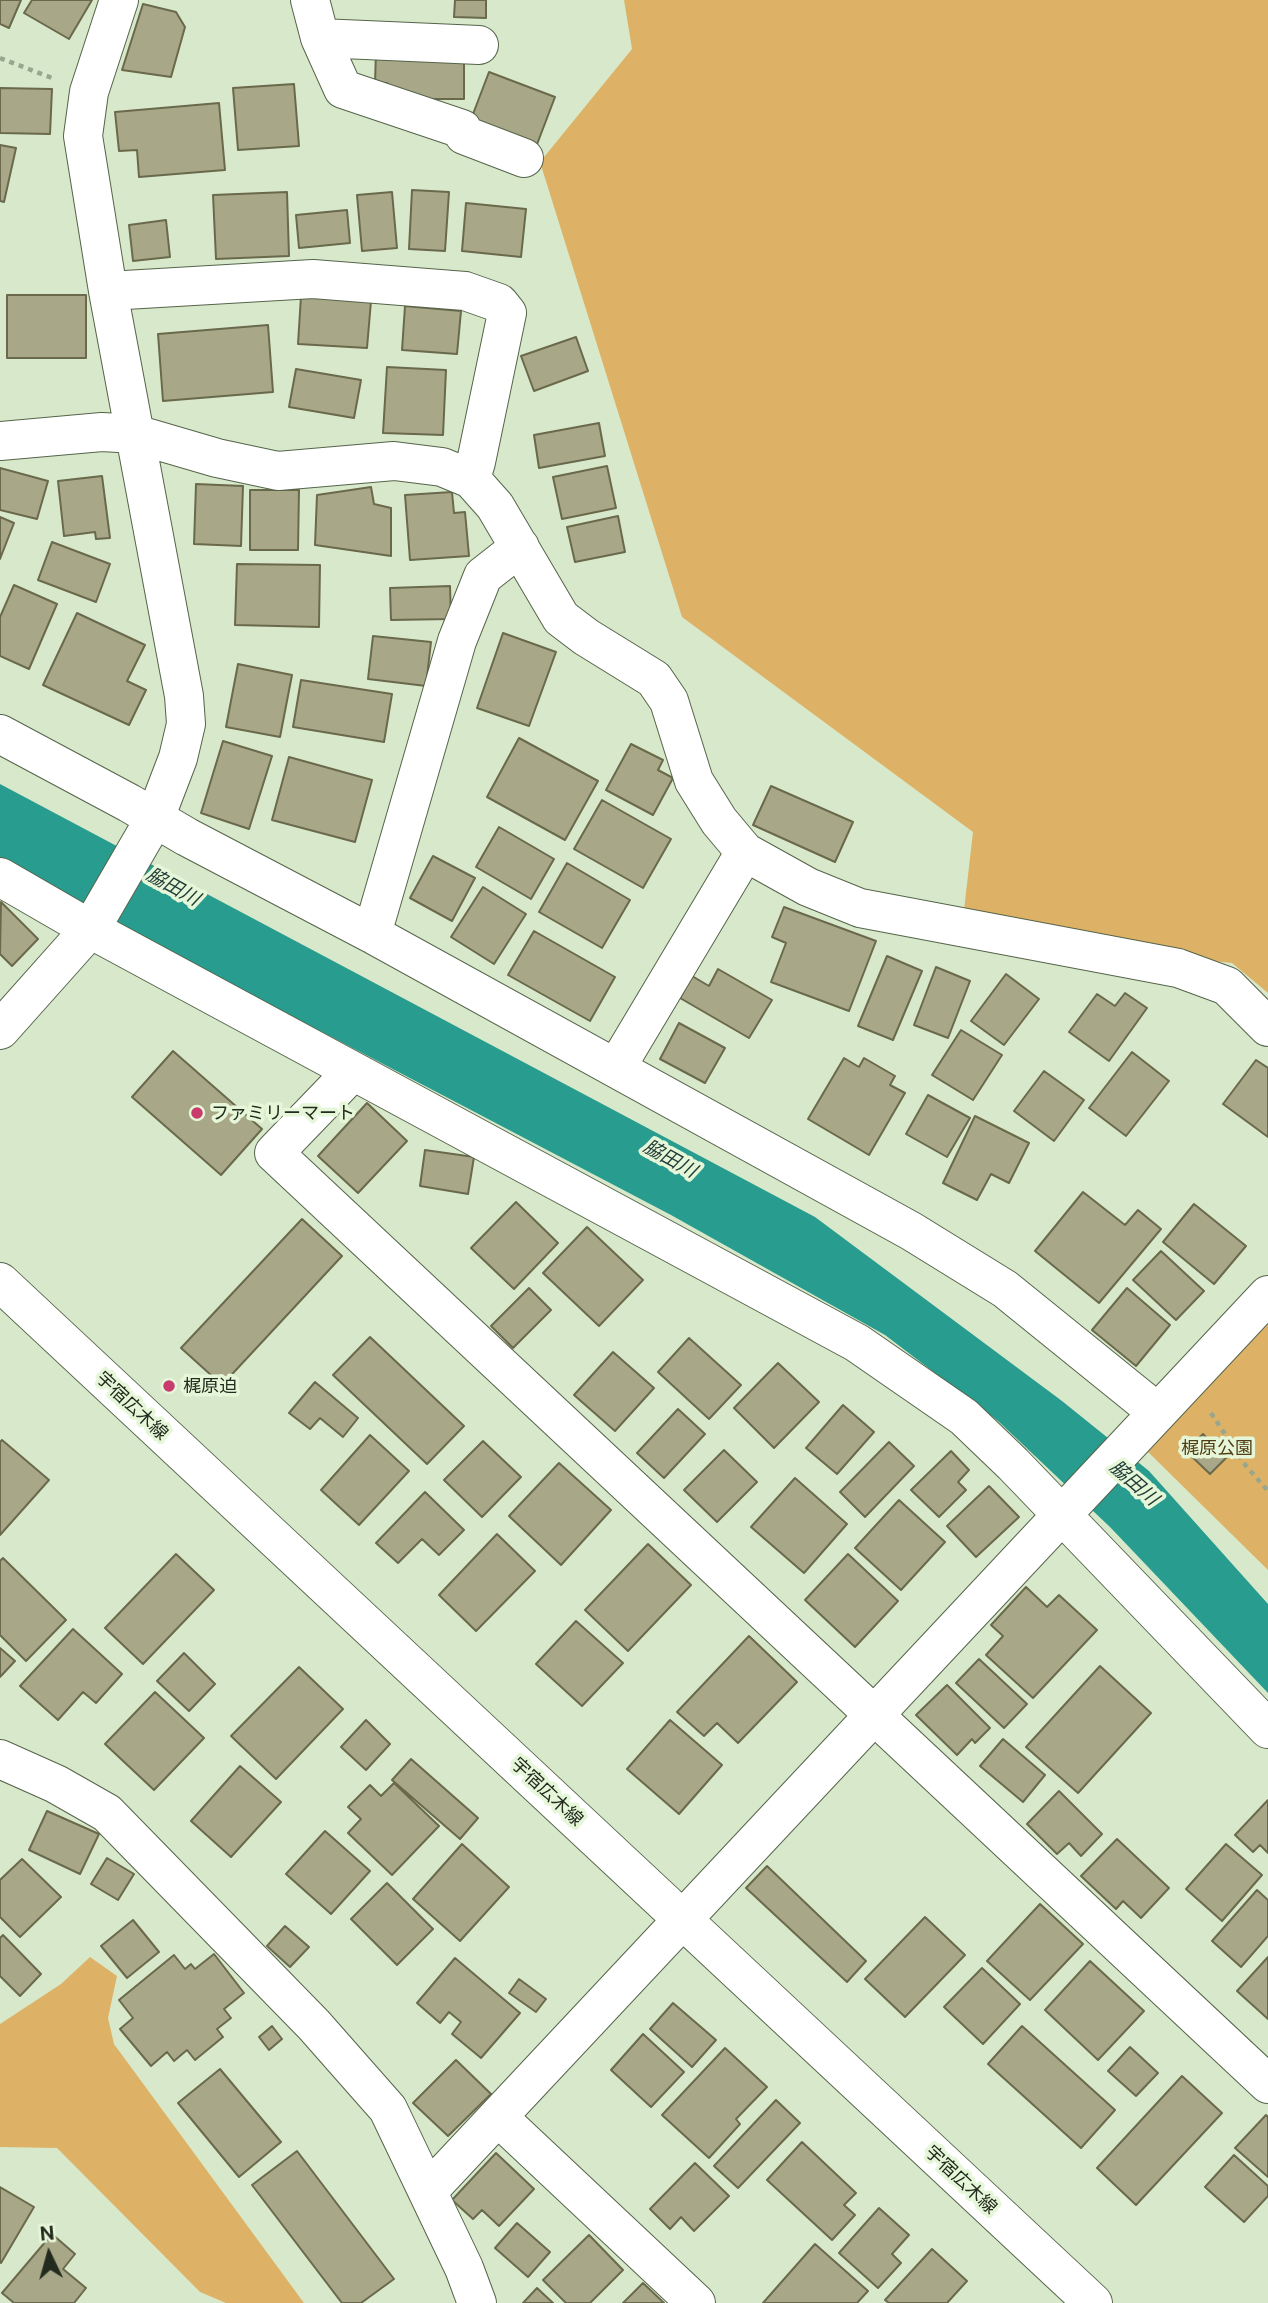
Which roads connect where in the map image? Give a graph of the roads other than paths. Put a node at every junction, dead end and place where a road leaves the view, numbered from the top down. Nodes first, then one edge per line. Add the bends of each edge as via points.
1 (119, 0) edge
2 (310, 0) edge
3 (320, 38) junction
4 (479, 45) dead end
5 (524, 158) dead end
6 (108, 291) junction
7 (135, 434) junction
8 (0, 442) edge
9 (471, 479) junction
10 (520, 547) junction
11 (0, 734) edge
12 (153, 823) junction
13 (744, 852) junction
14 (0, 877) edge
15 (94, 923) junction
16 (372, 934) junction
17 (1268, 1027) edge
18 (0, 1030) edge
19 (616, 1068) junction
20 (353, 1070) junction
21 (0, 1282) edge
22 (1268, 1295) edge
23 (1150, 1420) junction
24 (1067, 1510) junction
25 (874, 1715) junction
26 (1268, 1729) edge
27 (0, 1759) edge
28 (683, 1920) junction
29 (1268, 2084) edge
30 (498, 2117) junction
31 (428, 2192) junction
32 (477, 2303) edge
33 (696, 2303) edge
34 (1093, 2303) edge

1 - 6 street via 89,92 83,136
2 - 3 street
3 - 4 street
3 - 5 street via 343,89 462,130 464,135
6 - 7 street
6 - 9 street via 313,279 465,291 499,303 507,313
7 - 8 street via 102,432
7 - 9 street via 278,471 394,461 442,467
7 - 12 street via 186,724
9 - 10 street via 495,506
10 - 13 street via 561,618 654,679 669,701 694,781
10 - 16 street via 483,576 457,641
11 - 12 street
12 - 15 street
12 - 16 street
13 - 17 street via 808,887 860,908 1178,968 1227,986
13 - 19 street
14 - 15 street
15 - 18 street
15 - 20 street
16 - 19 street
19 - 23 street via 911,1231 1005,1289
20 - 24 street via 857,1343 964,1417
20 - 25 street via 274,1153
21 - 28 street, 宇宿広木線
22 - 23 street
23 - 24 street
24 - 25 street
24 - 26 street
25 - 28 street
25 - 29 street
27 - 31 street via 107,1813 140,1845 314,2025 388,2109
28 - 30 street
28 - 34 street, 宇宿広木線
30 - 31 street
30 - 33 street
31 - 32 street

